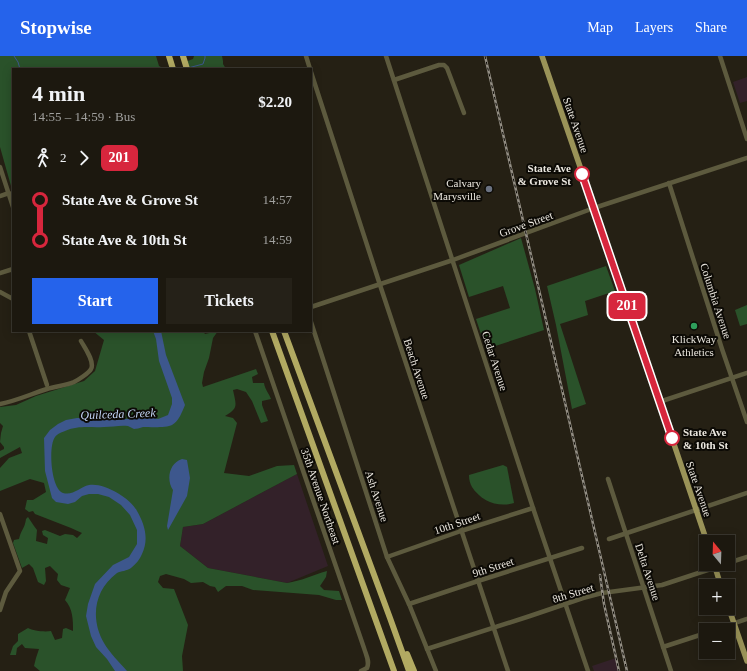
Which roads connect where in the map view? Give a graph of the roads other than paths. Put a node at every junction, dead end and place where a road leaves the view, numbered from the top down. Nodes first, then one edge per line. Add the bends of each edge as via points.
1 (169, 56) edge
2 (183, 56) edge
3 (306, 56) edge
4 (386, 56) edge
5 (542, 56) edge
6 (720, 56) edge
7 (173, 68) edge
8 (187, 68) edge
9 (310, 68) edge
10 (312, 75) edge
11 (394, 80) junction
12 (464, 113) dead end
13 (747, 139) edge
14 (747, 158) edge
15 (0, 167) edge
16 (669, 184) junction
17 (9, 193) junction
18 (0, 196) edge
19 (12, 204) edge
20 (594, 208) junction
21 (453, 260) junction
22 (12, 269) edge
23 (0, 273) edge
24 (380, 284) junction
25 (0, 292) edge
26 (12, 299) edge
27 (312, 307) edge
28 (312, 325) edge
29 (29, 332) edge
30 (255, 332) edge
31 (272, 332) edge
32 (284, 332) edge
33 (81, 341) dead end
34 (747, 373) edge
35 (732, 378) junction
36 (47, 385) dead end
37 (660, 402) junction
38 (0, 404) edge
39 (747, 422) edge
40 (608, 479) dead end
41 (747, 493) edge
42 (533, 508) junction
43 (696, 510) junction
44 (0, 514) edge
45 (462, 531) junction
46 (626, 533) junction
47 (705, 535) edge
48 (609, 539) dead end
49 (582, 548) dead end
50 (387, 557) junction
51 (747, 557) edge
52 (550, 558) junction
53 (735, 561) edge
54 (701, 571) edge
55 (478, 580) junction
56 (644, 587) junction
57 (409, 604) junction
58 (566, 604) junction
59 (0, 610) edge
60 (731, 615) edge
61 (390, 618) junction
62 (747, 619) edge
63 (734, 623) joint
64 (735, 626) edge
65 (494, 628) junction
66 (699, 635) edge
67 (664, 647) junction
68 (427, 650) junction
69 (747, 661) edge
70 (361, 671) edge
71 (394, 671) edge
72 (409, 671) edge
73 (414, 671) edge
74 (436, 671) edge
75 (508, 671) edge
76 (588, 671) edge
77 (671, 671) edge

1 - 7 highway
2 - 8 highway
3 - 9 street
4 - 11 street, Cedar Avenue
5 - 20 main road, State Avenue
6 - 13 street
10 - 24 street, Beach Avenue
11 - 12 street via 444,65 448,68
11 - 21 street, Cedar Avenue
14 - 16 street, Grove Street
15 - 17 street
16 - 20 street, Grove Street
16 - 35 street, Columbia Avenue
17 - 18 street
17 - 19 street
20 - 21 street, Grove Street
20 - 37 main road, State Avenue
21 - 24 street, Grove Street
21 - 42 street, Cedar Avenue
22 - 23 street
24 - 27 street, Grove Street
24 - 45 street, Beach Avenue
25 - 26 street
28 - 50 street, Ash Avenue
29 - 36 street
30 - 70 street, 35th Avenue Northeast via 368,661 368,667
31 - 71 highway
32 - 61 highway
33 - 38 street via 89,354 91,370 72,382
34 - 35 street
35 - 37 street
35 - 39 street, Columbia Avenue
37 - 43 main road, State Avenue
40 - 46 street, Delta Avenue
41 - 43 street
42 - 45 street, 10th Street
42 - 52 street, Cedar Avenue
43 - 46 street
43 - 47 main road, State Avenue
44 - 59 street via 20,571 6,592
45 - 50 street, 10th Street
45 - 55 street, Beach Avenue
46 - 48 street
46 - 56 street, Delta Avenue
49 - 52 street, 9th Street
50 - 57 street, Ash Avenue
51 - 53 street, 8th Street
52 - 55 street, 9th Street
52 - 58 street, Cedar Avenue
54 - 56 street, 8th Street via 662,585
55 - 57 street, 9th Street
55 - 65 street, Beach Avenue
56 - 58 street, 8th Street via 602,593
56 - 67 street, Delta Avenue
57 - 68 street, Ash Avenue
58 - 65 street, 8th Street
58 - 76 street, Cedar Avenue
60 - 63 main road
61 - 72 highway
61 - 73 highway
62 - 63 street
64 - 69 main road
65 - 68 street, 8th Street
65 - 75 street, Beach Avenue
66 - 67 street
67 - 77 street, Delta Avenue
68 - 74 street, Ash Avenue

